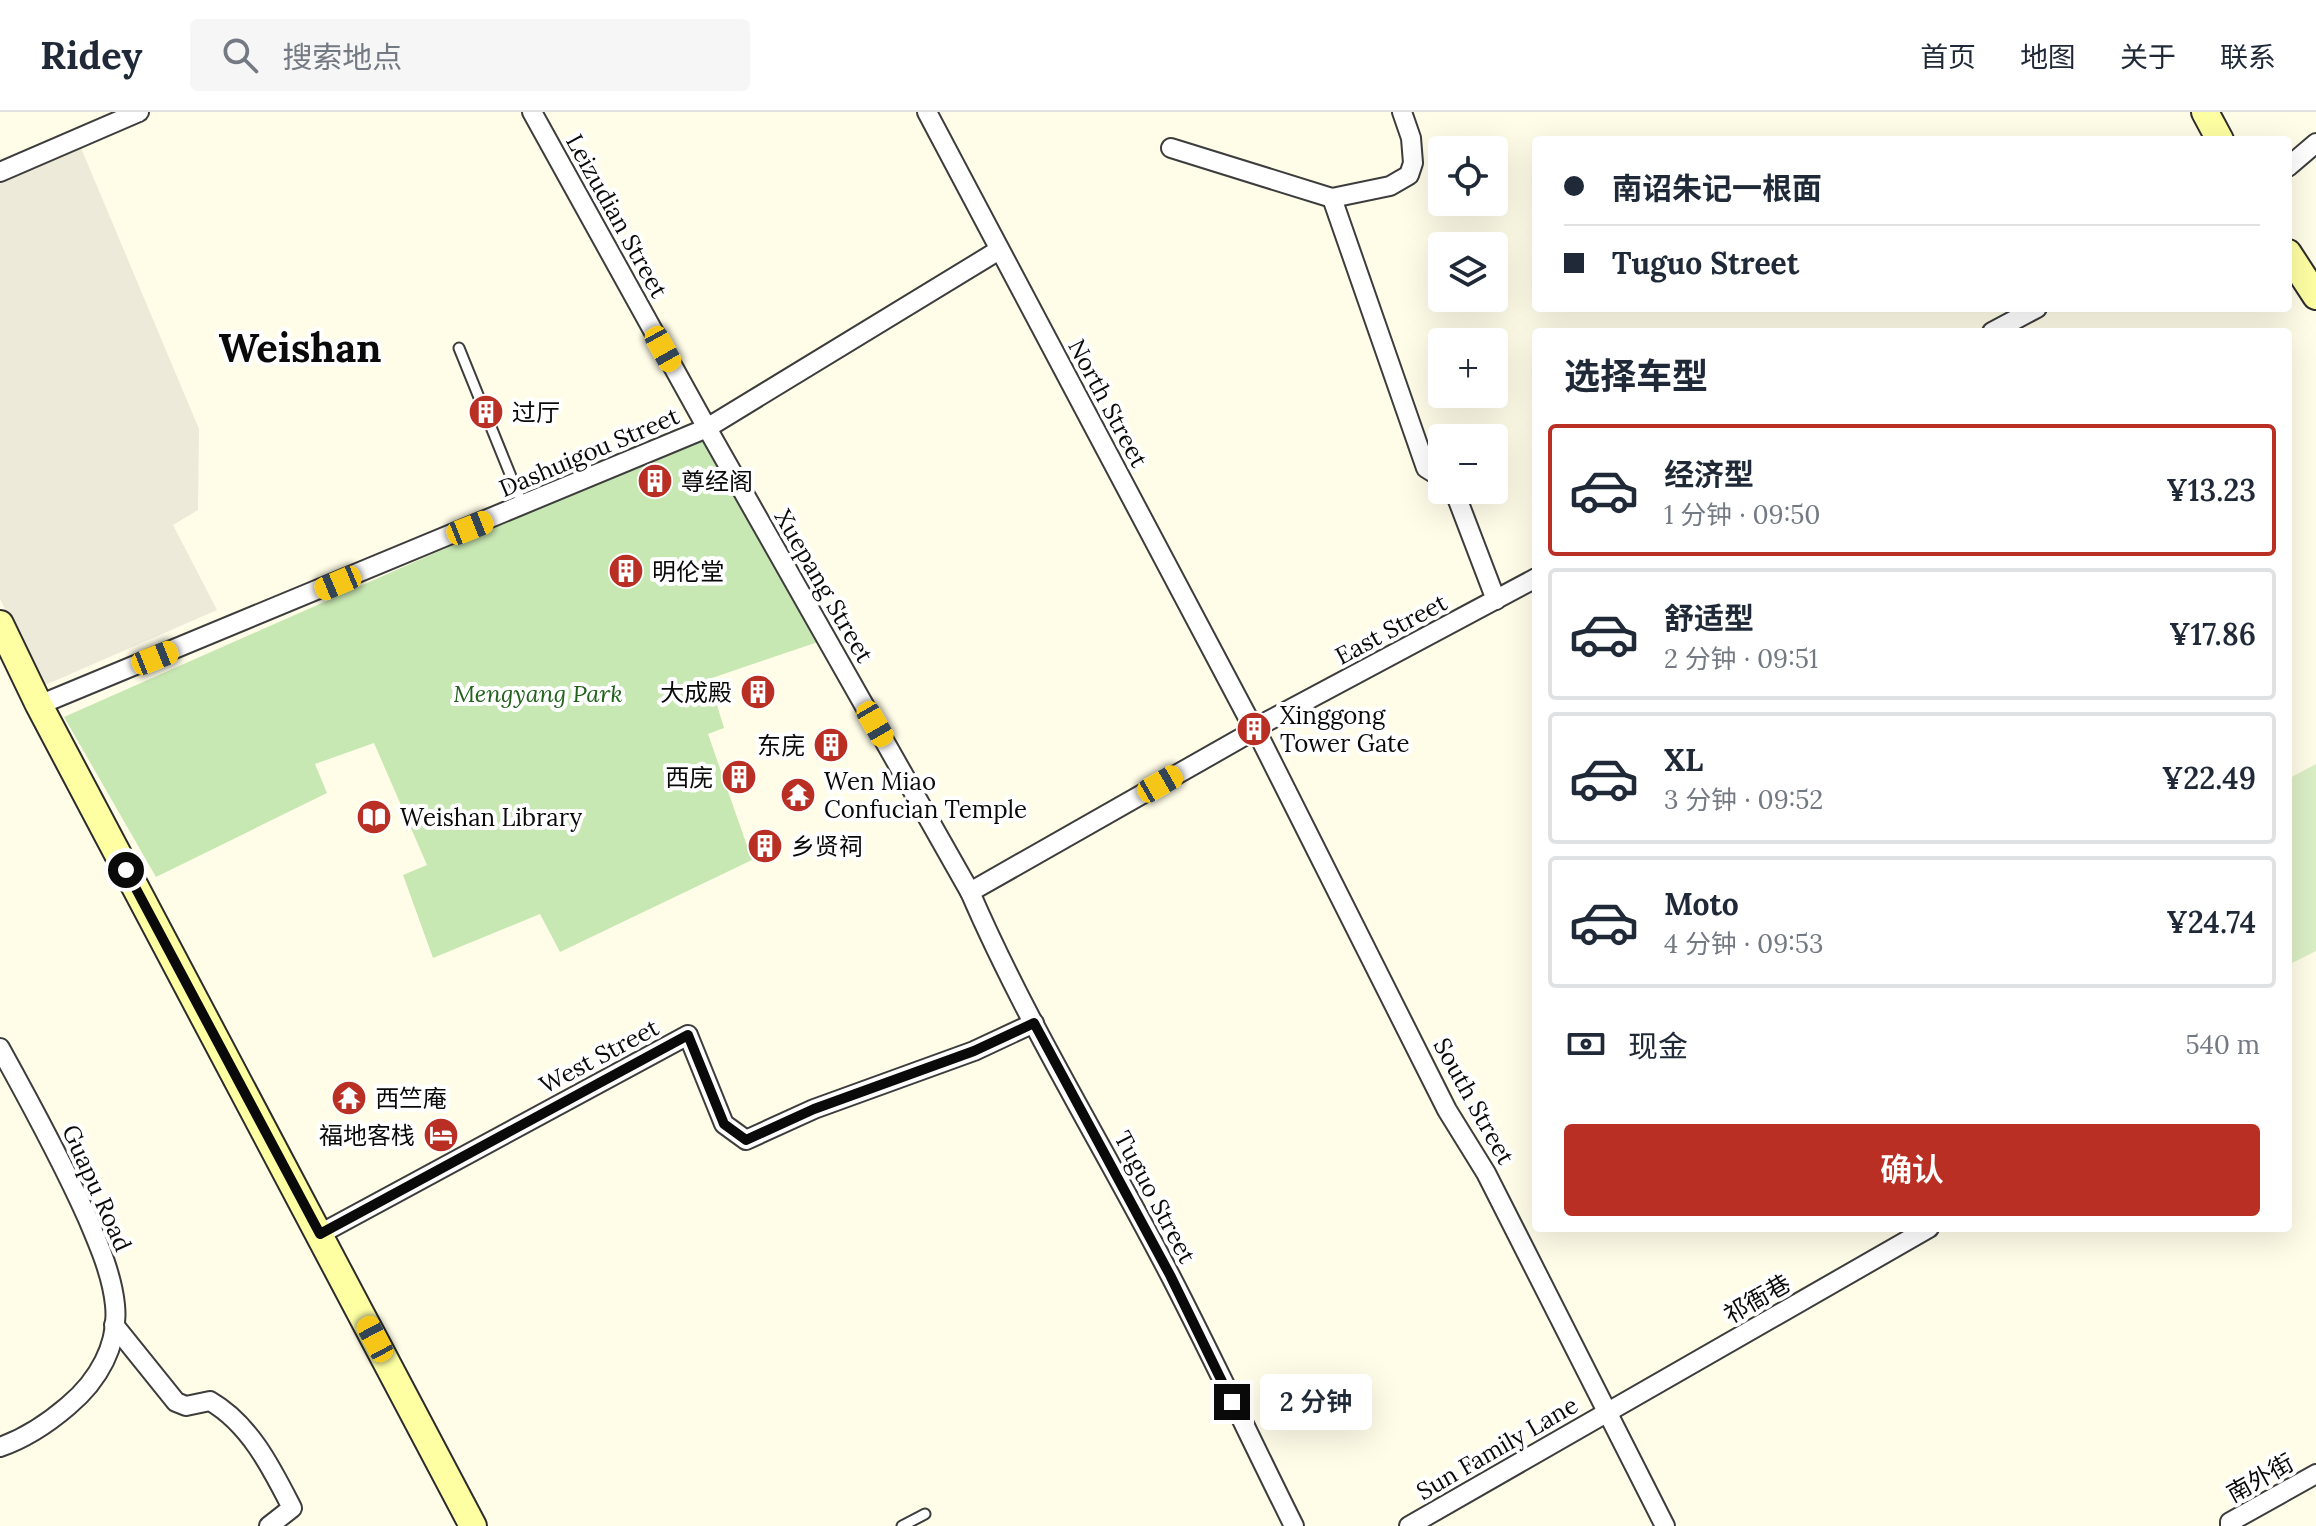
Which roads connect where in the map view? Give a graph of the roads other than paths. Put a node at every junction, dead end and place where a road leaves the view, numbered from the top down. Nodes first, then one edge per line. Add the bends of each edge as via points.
1 (139, 112) edge
2 (532, 112) edge
3 (927, 112) edge
4 (1402, 112) edge
5 (2205, 112) edge
6 (2218, 136) edge
7 (2316, 143) edge
8 (1171, 148) dead end
9 (2292, 164) edge
10 (0, 172) edge
11 (1332, 198) junction
12 (999, 250) junction
13 (2292, 259) edge
14 (2316, 296) edge
15 (2030, 312) edge
16 (2000, 328) edge
17 (459, 348) dead end
18 (707, 428) junction
19 (1428, 469) edge
20 (1459, 504) edge
21 (523, 506) junction
22 (1532, 580) edge
23 (1496, 600) junction
24 (0, 624) edge
25 (8, 662) edge
26 (39, 705) junction
27 (1247, 716) dead end
28 (1268, 721) tunnel mouth
29 (1241, 738) tunnel mouth
30 (1262, 742) dead end
31 (970, 892) junction
32 (1034, 1023) junction
33 (0, 1048) edge
34 (1922, 1232) edge
35 (320, 1234) junction
36 (114, 1325) junction
37 (1609, 1412) junction
38 (0, 1447) edge
39 (2316, 1474) edge
40 (925, 1514) dead end
41 (269, 1526) edge
42 (473, 1526) edge
43 (902, 1526) edge
44 (1294, 1526) edge
45 (1409, 1526) edge
46 (1665, 1526) edge
47 (2230, 1526) edge

1 - 10 street
2 - 18 street, Leizudian Street
3 - 12 street, North Street
4 - 11 street via 1411,138 1409,175 1390,186
5 - 6 main road
7 - 9 street
8 - 11 street
11 - 19 street
12 - 18 street, Dashuigou Street
12 - 27 street, North Street
13 - 14 main road
15 - 16 street
17 - 21 lane
18 - 21 street, Dashuigou Street
18 - 31 street, Xuepang Street
20 - 23 street
21 - 26 street, Dashuigou Street
22 - 23 street, East Street
23 - 28 street, East Street
24 - 25 main road
25 - 26 main road
26 - 35 main road
29 - 31 street
30 - 37 street, South Street via 1447,1110 1486,1173
31 - 32 street, Tuguo Street
32 - 35 street, West Street via 746,1140 724,1124 688,1035
32 - 44 street, Tuguo Street via 1170,1275
33 - 36 street, Guapu Road via 59,1155 103,1254 115,1305
34 - 37 street, 祁衙巷
35 - 42 main road
36 - 38 street, Guapu Road via 105,1362 81,1395 44,1426
36 - 41 street via 176,1402 186,1406 210,1401 228,1412 269,1463 292,1508
37 - 45 street, Sun Family Lane
37 - 46 street, South Street
39 - 47 street, 南外街
40 - 43 lane

